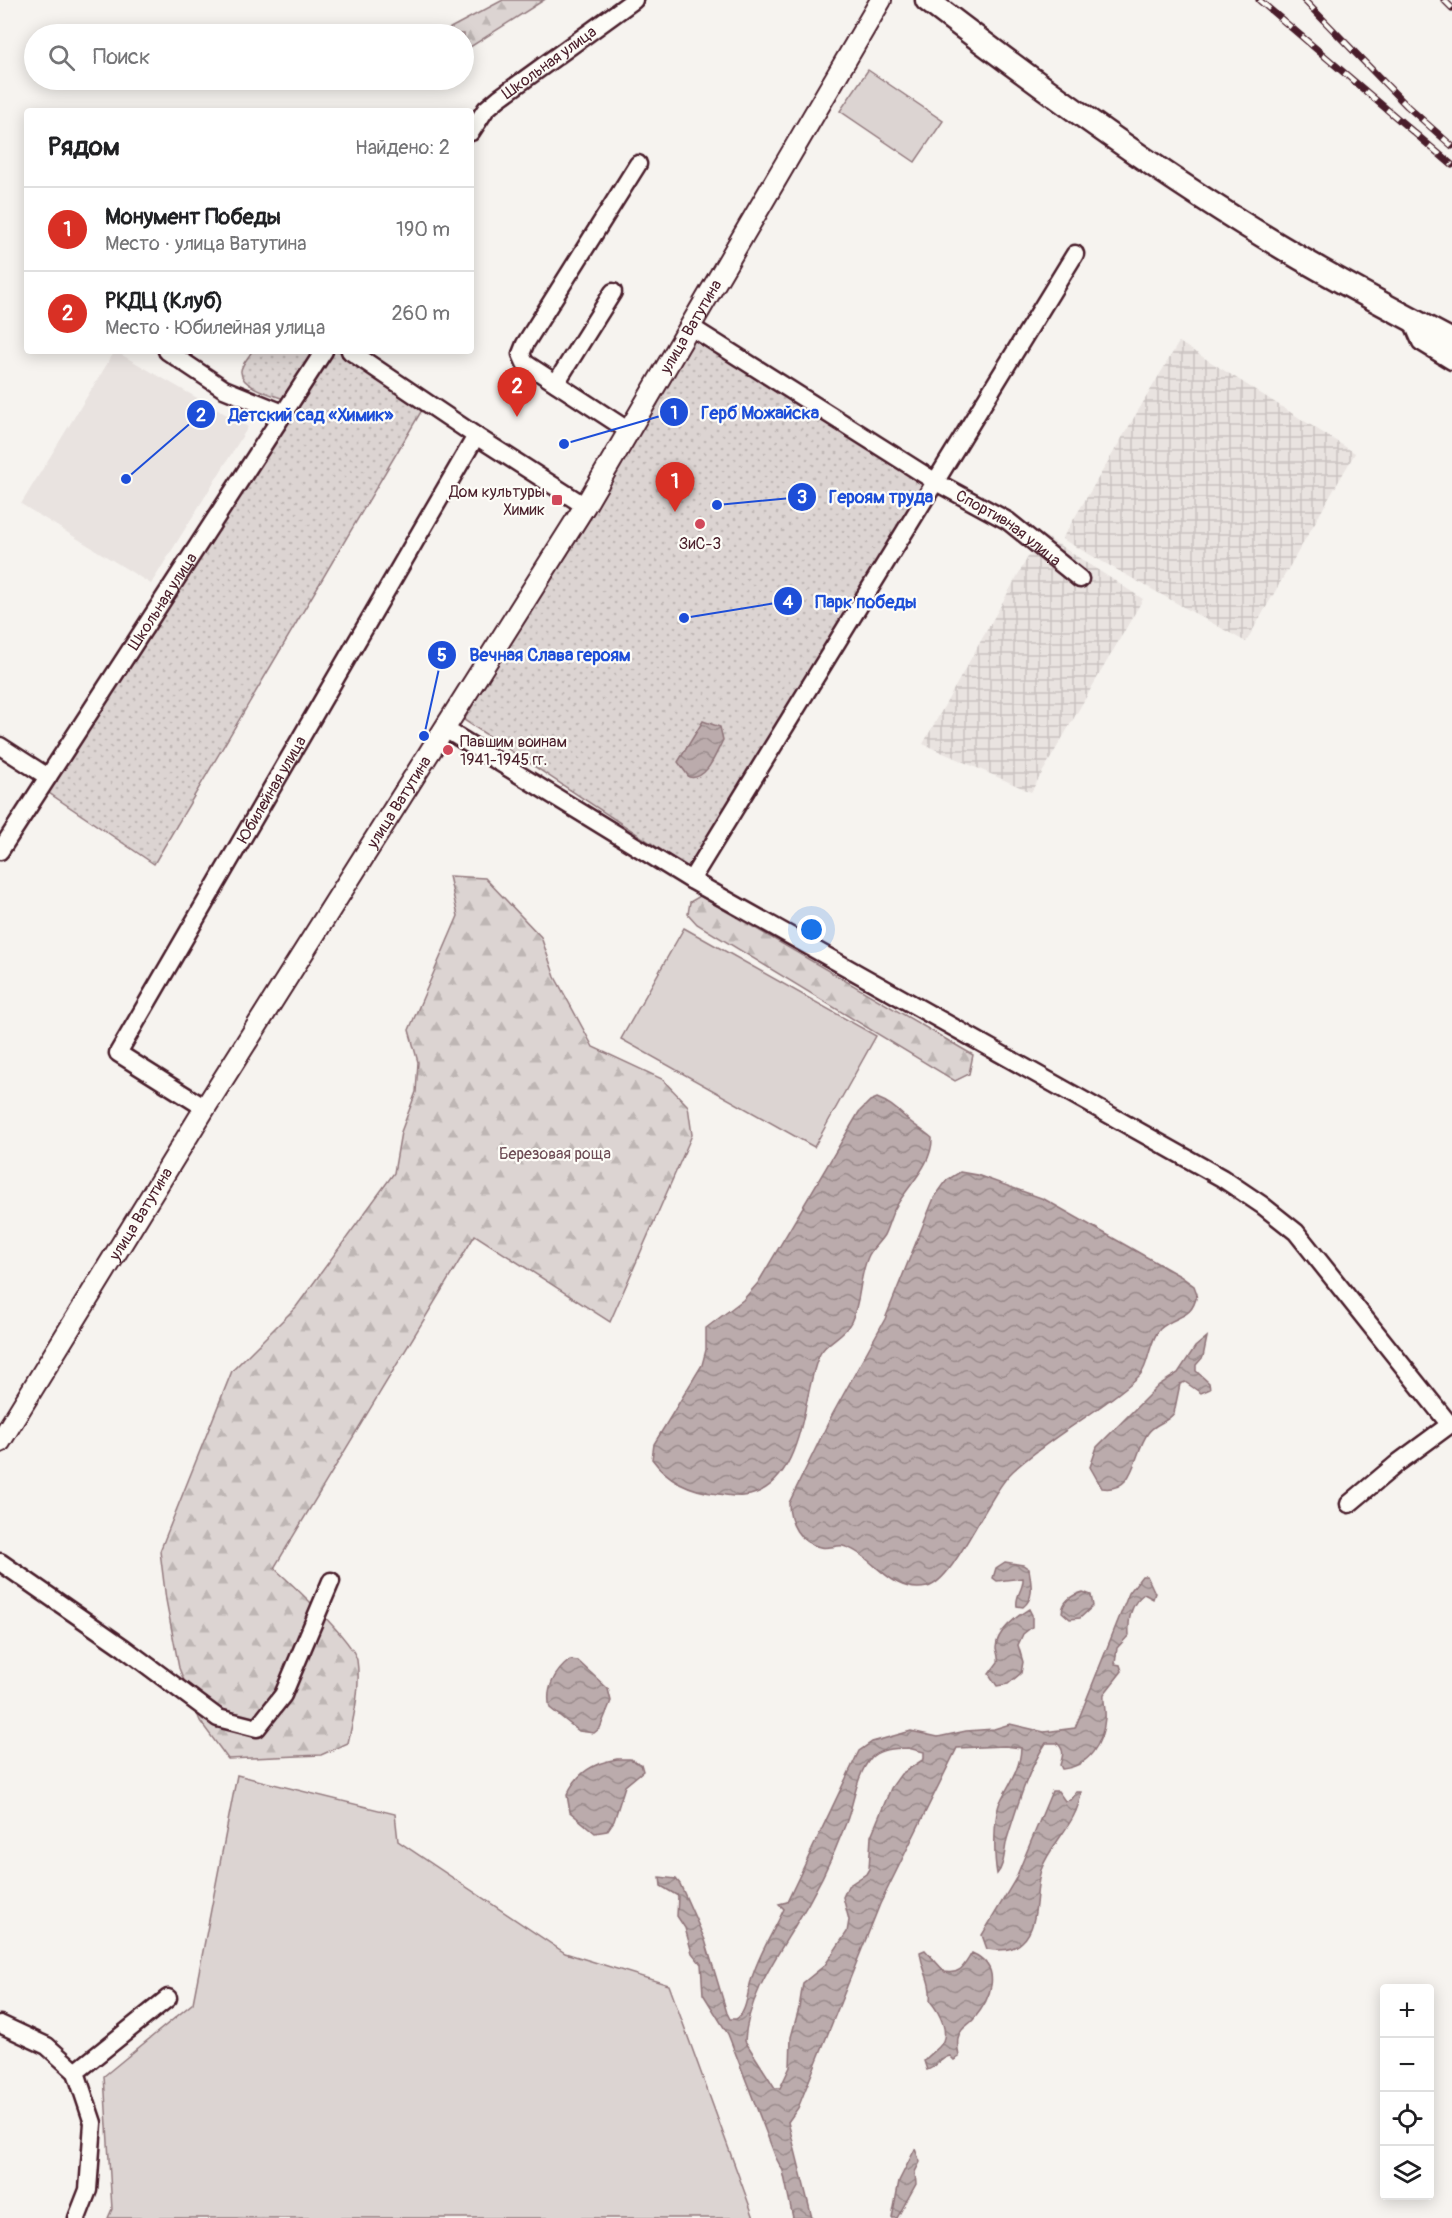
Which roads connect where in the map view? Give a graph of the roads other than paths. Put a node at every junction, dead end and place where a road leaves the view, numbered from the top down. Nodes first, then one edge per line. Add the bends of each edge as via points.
1 (634, 0) edge
2 (881, 0) edge
3 (927, 0) edge
4 (474, 127) edge
5 (638, 164) dead end
6 (1075, 254) dead end
7 (613, 292) dead end
8 (1411, 319) junction
9 (691, 327) junction
10 (1452, 341) edge
11 (171, 354) edge
12 (322, 354) edge
13 (354, 354) edge
14 (1452, 361) edge
15 (556, 383) junction
16 (283, 413) junction
17 (629, 431) junction
18 (476, 436) junction
19 (936, 482) junction
20 (585, 506) junction
21 (1080, 579) dead end
22 (445, 729) junction
23 (0, 746) edge
24 (48, 777) junction
25 (0, 851) edge
26 (691, 880) junction
27 (205, 1108) junction
28 (1451, 1424) edge
29 (0, 1442) edge
30 (1350, 1504) dead end
31 (0, 1562) edge
32 (331, 1581) dead end
33 (168, 1998) dead end
34 (0, 2024) edge
35 (76, 2072) junction
36 (77, 2218) edge

1 - 4 street, Школьная улица via 499,98
2 - 9 street, улица Ватутина
3 - 8 main road via 1028,78 1160,169 1299,258
5 - 15 street via 522,348 525,363
6 - 19 street
7 - 15 street
8 - 10 main road
8 - 14 street via 1421,342
9 - 17 street, улица Ватутина
9 - 19 street, Спортивная улица
11 - 16 street via 224,389
12 - 16 street, Школьная улица
13 - 18 street
15 - 17 street
16 - 24 street, Школьная улица
17 - 20 street, улица Ватутина
18 - 20 street
18 - 27 street, Юбилейная улица via 118,1053
19 - 21 street, Спортивная улица via 1008,521
19 - 26 street
20 - 22 street, улица Ватутина
22 - 26 street
22 - 27 street, улица Ватутина
23 - 24 street
24 - 25 street, Школьная улица
26 - 28 street via 1222,1178 1262,1205 1296,1233
27 - 29 street, улица Ватутина
28 - 30 street
31 - 32 street via 218,1718 257,1728 283,1695
33 - 35 street
34 - 35 street via 47,2046
35 - 36 street via 93,2123 88,2190

